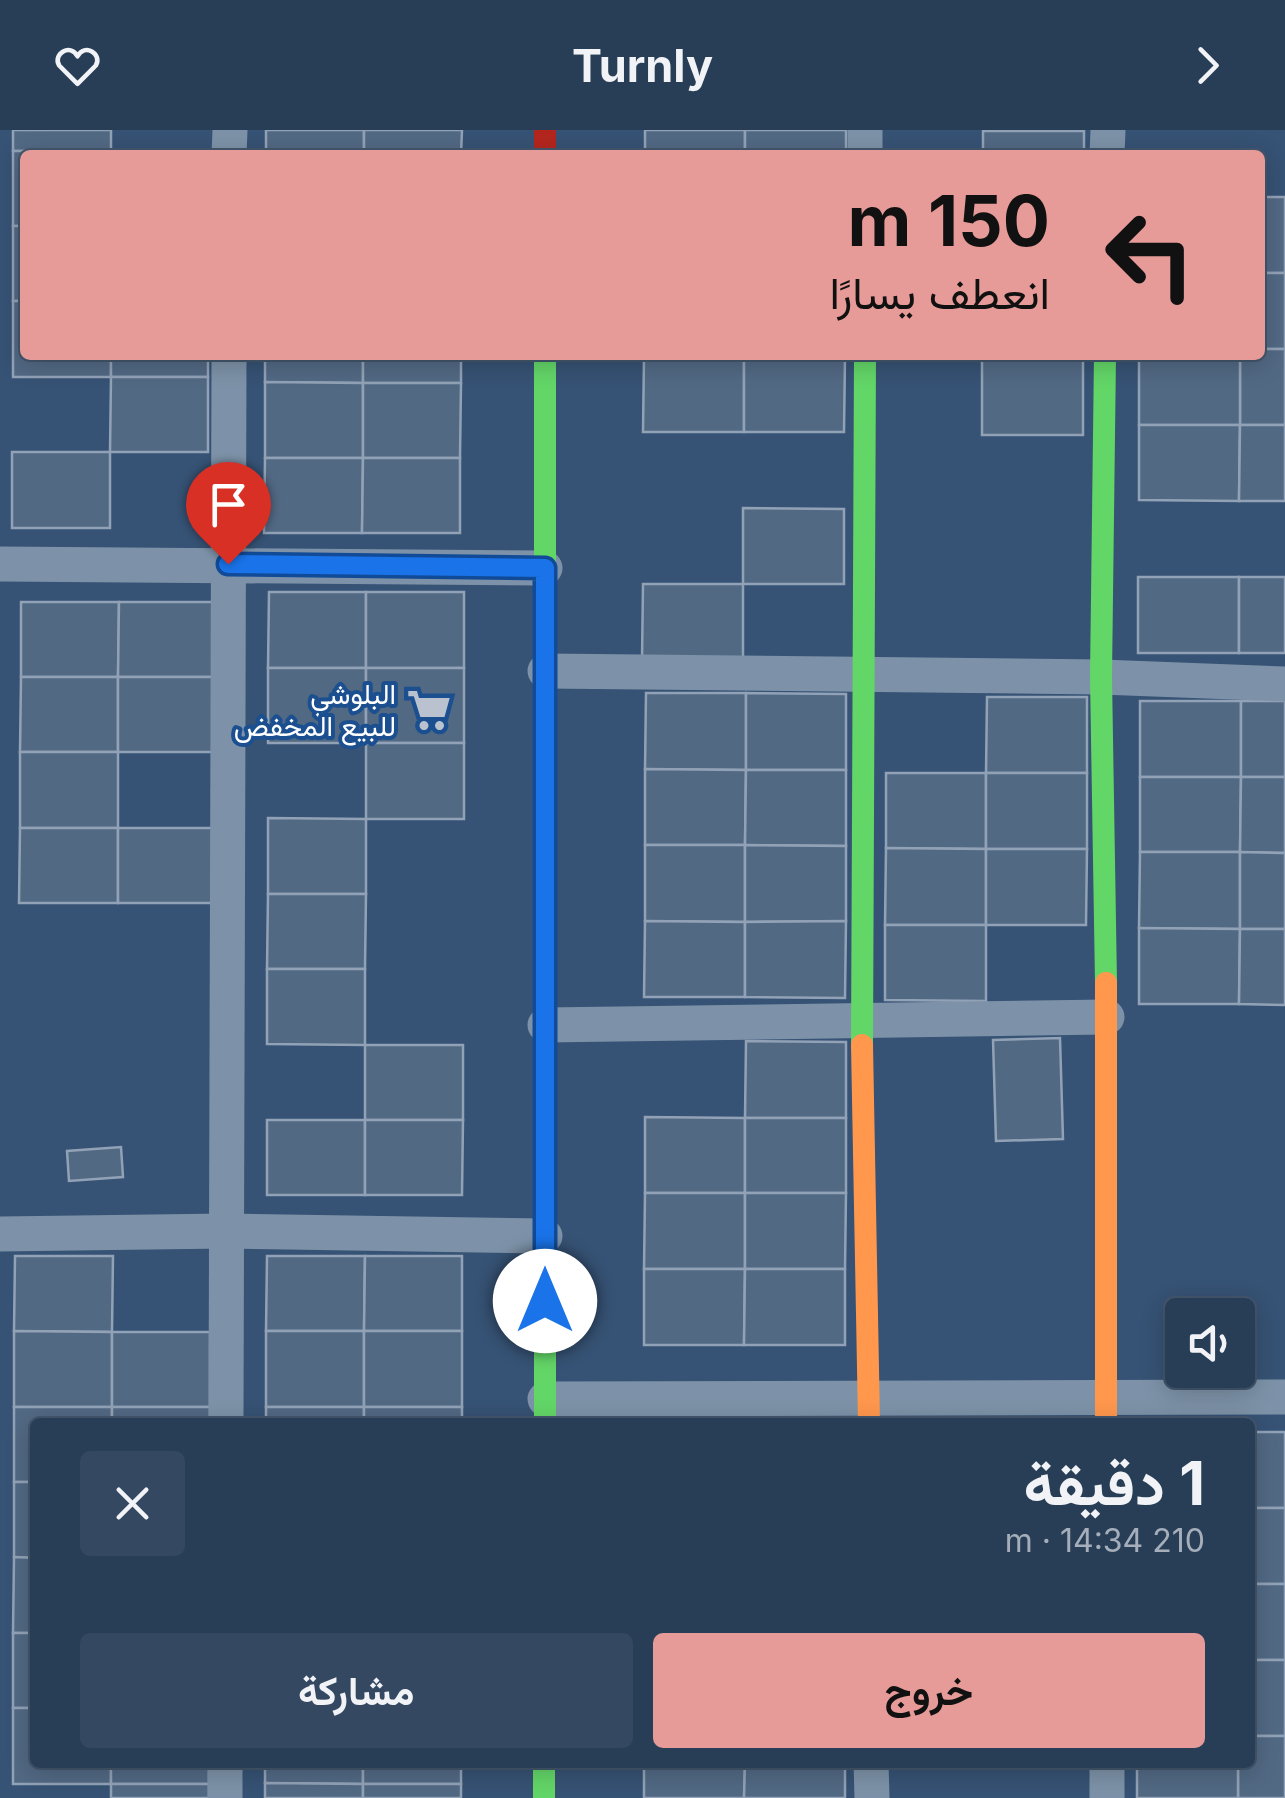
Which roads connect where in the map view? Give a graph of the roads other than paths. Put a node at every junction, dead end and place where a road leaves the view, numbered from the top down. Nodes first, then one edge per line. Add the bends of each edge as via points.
1 (229, 360) edge
2 (545, 360) edge
3 (865, 360) edge
4 (1105, 360) edge
5 (0, 564) edge
6 (228, 564) junction
7 (545, 568) junction
8 (545, 671) junction
9 (865, 676) junction
10 (1101, 678) junction
11 (1285, 684) edge
12 (1107, 1018) junction
13 (862, 1022) junction
14 (545, 1025) junction
15 (226, 1231) junction
16 (0, 1234) edge
17 (545, 1236) junction
18 (1285, 1396) edge
19 (869, 1410) edge
20 (1106, 1410) edge
21 (545, 1411) edge
22 (226, 1418) edge
23 (225, 1768) edge
24 (544, 1768) edge
25 (872, 1768) edge
26 (1107, 1768) edge
27 (225, 1798) edge
28 (544, 1798) edge
29 (872, 1798) edge
30 (1107, 1798) edge

1 - 6 street
2 - 7 street
3 - 9 street
4 - 10 street
5 - 6 street
6 - 7 street
6 - 15 street
7 - 8 street
8 - 9 street
8 - 14 street
9 - 10 street
9 - 13 street
10 - 11 street
10 - 12 street
12 - 13 street
12 - 20 street
13 - 14 street
13 - 19 street
14 - 17 street
15 - 16 street
15 - 17 street
15 - 22 street
17 - 21 street
18 - 20 street
19 - 20 street
19 - 21 street
23 - 27 street
24 - 28 street
25 - 29 street
26 - 30 street

